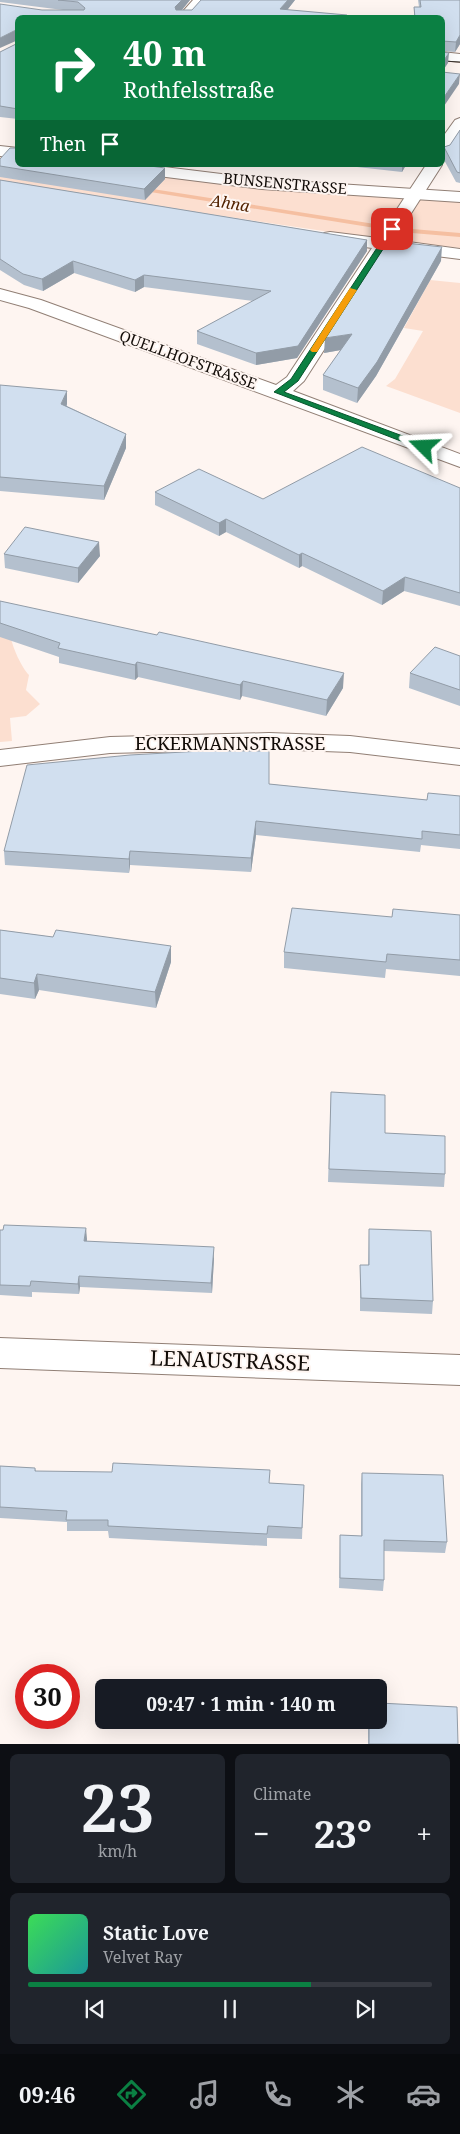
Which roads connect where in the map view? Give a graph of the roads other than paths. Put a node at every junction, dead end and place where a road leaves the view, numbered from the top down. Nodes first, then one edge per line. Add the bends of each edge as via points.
1 (200, 0) edge
2 (187, 15) edge
3 (445, 56) edge
4 (460, 58) edge
5 (445, 69) edge
6 (460, 70) edge
7 (460, 123) edge
8 (445, 147) edge
9 (0, 151) edge
10 (15, 154) edge
11 (126, 167) edge
12 (433, 167) edge
13 (416, 194) junction
14 (460, 197) edge
15 (315, 234) edge
16 (384, 242) junction
17 (460, 254) edge
18 (0, 294) edge
19 (278, 392) junction
20 (460, 461) edge
21 (460, 757) edge
22 (0, 758) edge
23 (0, 1353) edge
24 (460, 1370) edge

1 - 2 street
3 - 4 street
5 - 6 street
7 - 8 street
9 - 10 street
11 - 13 street, BUNSENSTRASSE via 262,184
12 - 13 street
13 - 14 street, BUNSENSTRASSE
13 - 16 street
15 - 16 street
16 - 17 street
16 - 19 street via 294,381
18 - 19 street, QUELLHOFSTRASSE
19 - 20 street, QUELLHOFSTRASSE
21 - 22 street, ECKERMANNSTRASSE via 350,744 269,741 110,745
23 - 24 street, LENAUSTRASSE

